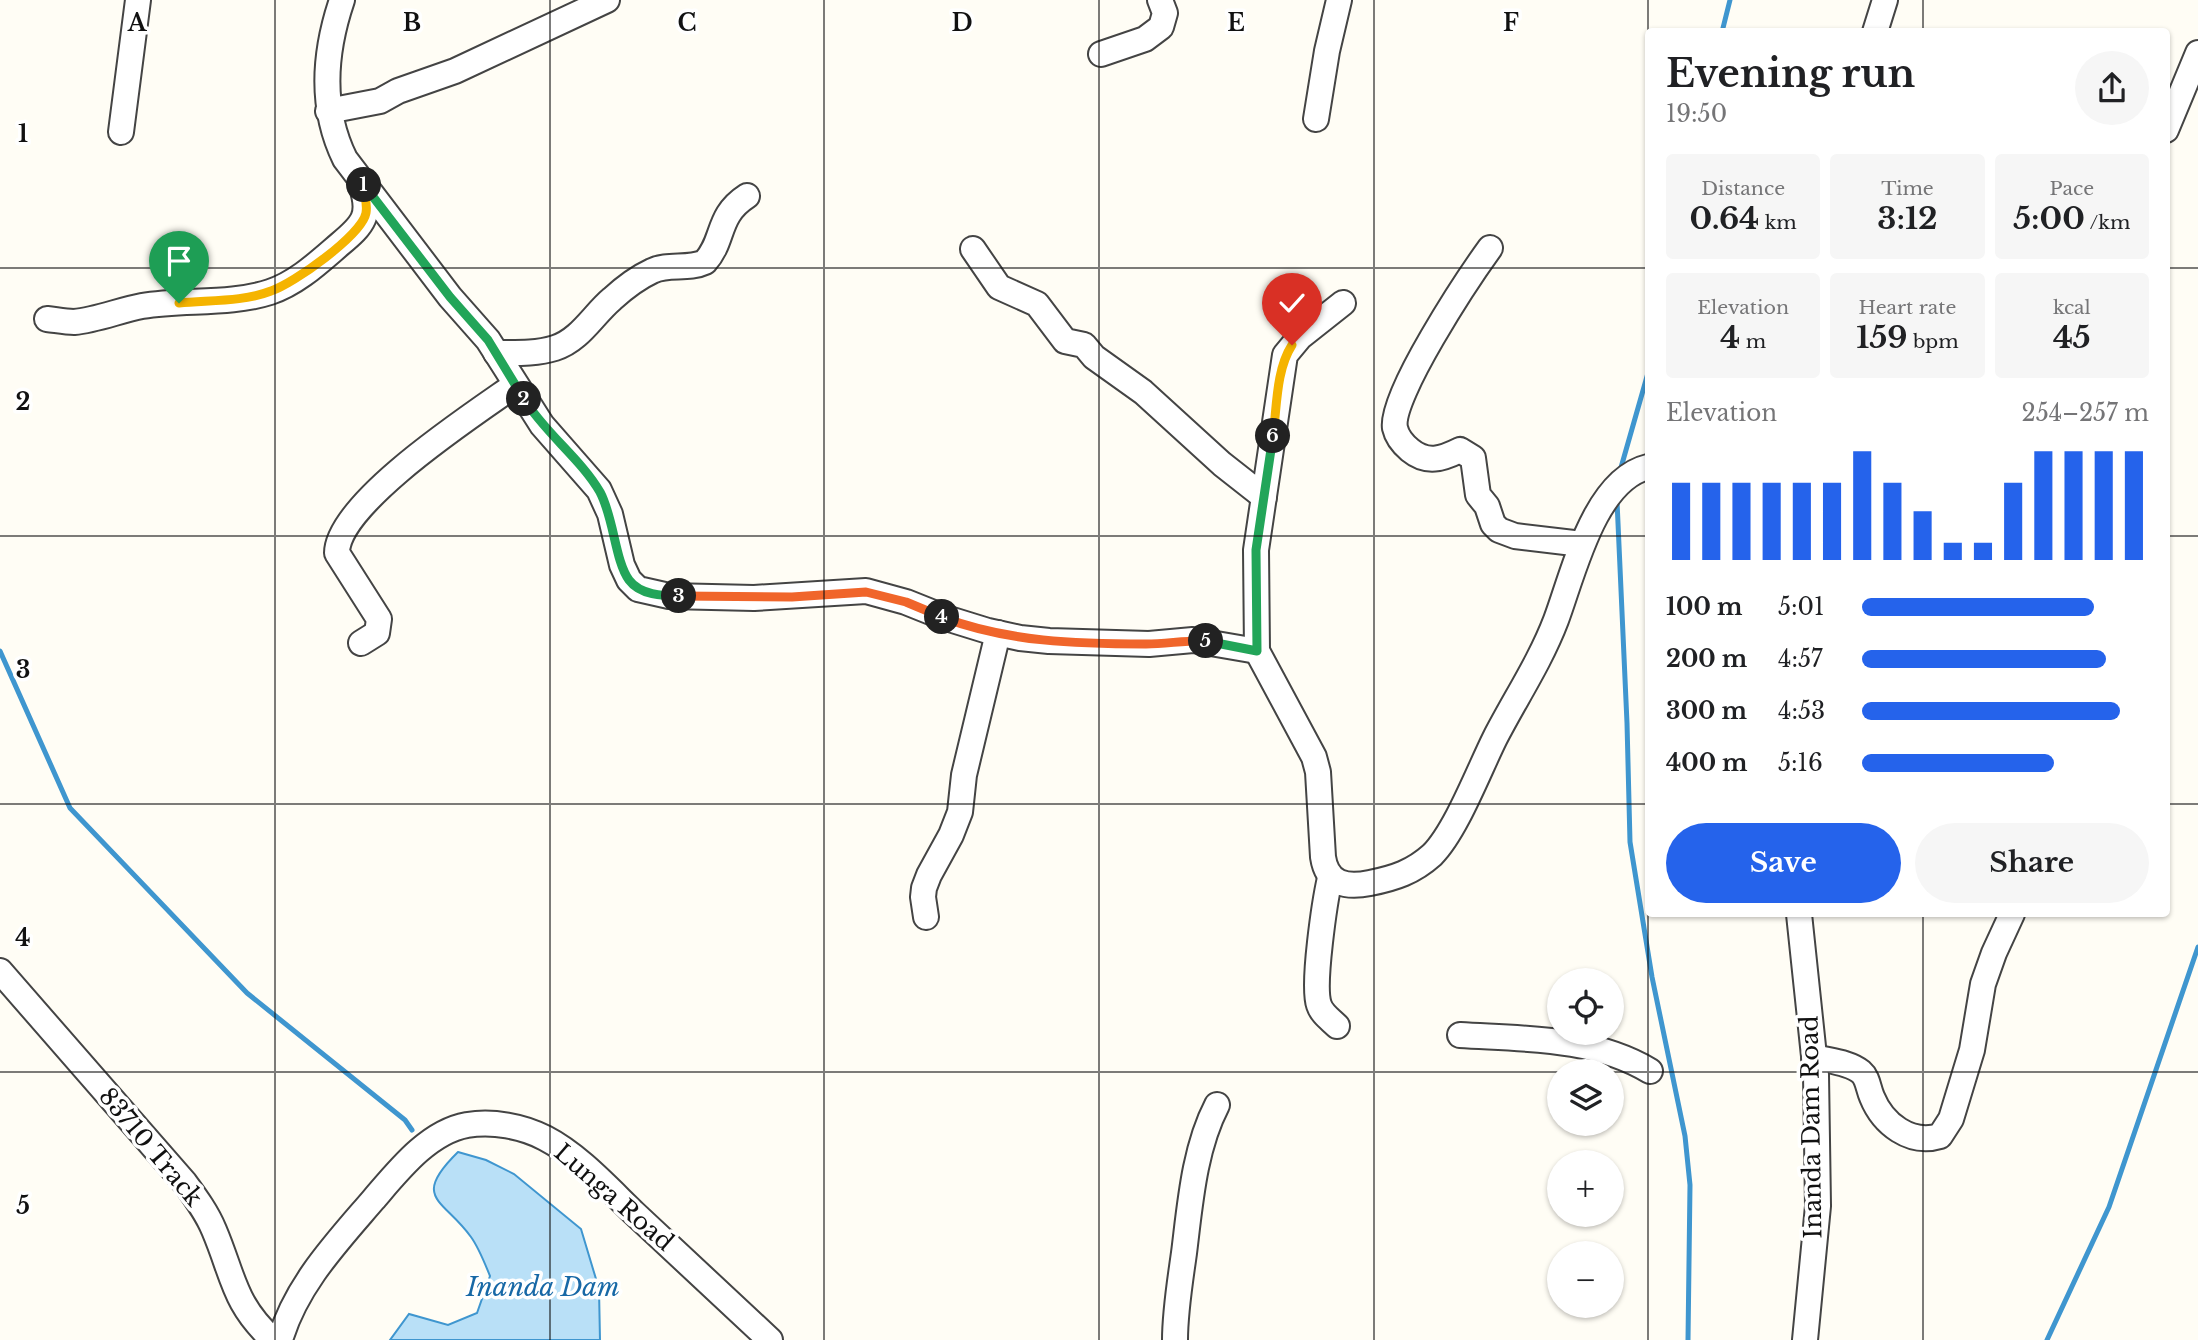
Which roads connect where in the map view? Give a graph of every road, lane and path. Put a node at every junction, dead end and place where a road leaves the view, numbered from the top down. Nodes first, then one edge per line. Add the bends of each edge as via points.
1 (138, 0) edge
2 (342, 0) edge
3 (607, 0) edge
4 (1160, 0) edge
5 (1339, 0) edge
6 (1885, 0) edge
7 (1876, 28) edge
8 (2198, 53) edge
9 (1101, 54) dead end
10 (328, 111) junction
11 (1316, 119) dead end
12 (2170, 120) edge
13 (121, 132) dead end
14 (358, 176) junction
15 (747, 196) dead end
16 (1490, 248) dead end
17 (973, 249) dead end
18 (1343, 303) dead end
19 (47, 319) dead end
20 (496, 353) junction
21 (515, 385) junction
22 (1645, 468) edge
23 (1264, 497) junction
24 (1582, 544) junction
25 (998, 633) junction
26 (361, 643) dead end
27 (1257, 651) junction
28 (1331, 877) junction
29 (926, 917) dead end
30 (1799, 917) edge
31 (2011, 917) edge
32 (0, 971) edge
33 (1337, 1026) dead end
34 (1460, 1035) dead end
35 (1814, 1058) junction
36 (1650, 1071) dead end
37 (1217, 1105) dead end
38 (273, 1340) edge
39 (280, 1340) edge
40 (770, 1340) edge
41 (1175, 1340) edge
42 (1805, 1340) edge

1 - 13 street
2 - 10 street via 328,62
3 - 10 street via 380,102
4 - 9 street via 1165,13 1161,27 1144,39
5 - 11 street
6 - 7 street
8 - 12 street
10 - 14 street via 335,139
14 - 19 street via 366,207 363,222 288,284 241,298 143,306 75,322
14 - 20 street
15 - 20 street via 727,214 705,262 655,269 637,279 557,348
16 - 24 street via 1422,356 1395,417 1395,429 1419,456 1441,459 1460,450 1473,458 1478,495 1499,530
17 - 23 street via 999,287 1037,304 1065,341 1084,345
18 - 23 street via 1285,355
20 - 21 street
21 - 25 street via 542,425 598,490 610,514 622,565 638,589 669,596 754,598 866,592
21 - 26 street via 368,498 341,534 337,553 379,619 377,633
22 - 24 street via 1616,488
23 - 27 street via 1256,550
24 - 28 street via 1544,649 1448,834 1434,852 1405,874 1349,884
25 - 27 street via 1049,641 1149,644 1193,640
25 - 29 street via 964,775 960,812 925,888
27 - 28 street via 1314,757 1323,857
28 - 33 street via 1317,992 1322,1013
30 - 35 street, Inanda Dam Road
31 - 35 street via 1983,984 1972,1050 1951,1119 1940,1136 1911,1138 1879,1111 1863,1074 1846,1064
32 - 38 street, 83710 Track via 186,1183 214,1231 241,1303
34 - 36 street via 1583,1045 1634,1061
35 - 42 street, Inanda Dam Road via 1818,1206
37 - 41 street via 1206,1127 1188,1222
39 - 40 street, Lunga Road via 298,1296 391,1179 444,1133 467,1125 492,1124 519,1127 566,1152

